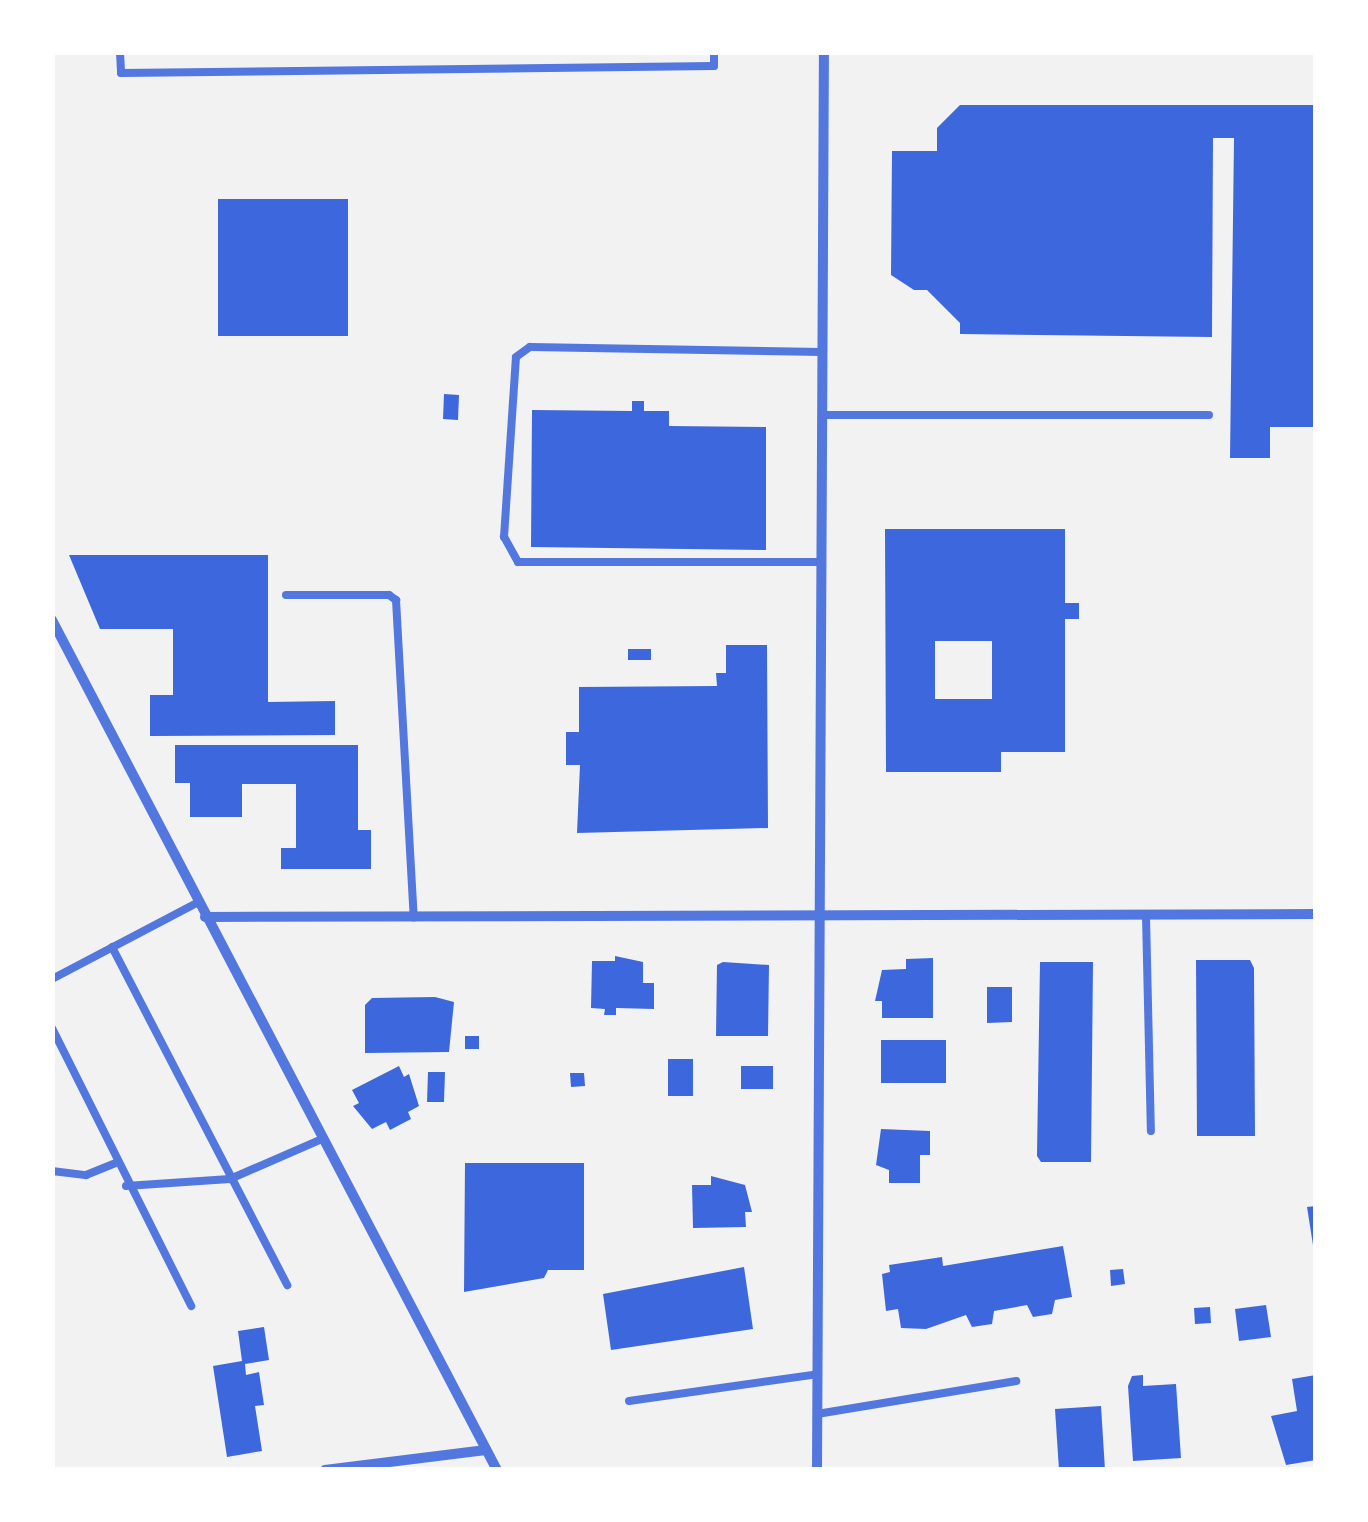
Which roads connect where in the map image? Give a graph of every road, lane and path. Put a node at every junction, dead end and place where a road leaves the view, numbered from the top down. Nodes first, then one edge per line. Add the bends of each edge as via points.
1 (120, 52) edge
2 (714, 52) edge
3 (824, 52) edge
4 (822, 352) junction
5 (822, 415) junction
6 (1209, 415) dead end
7 (821, 562) junction
8 (286, 595) dead end
9 (52, 620) edge
10 (198, 903) junction
11 (1316, 914) edge
12 (1146, 916) junction
13 (205, 917) junction
14 (414, 917) junction
15 (819, 917) junction
16 (112, 947) junction
17 (52, 979) edge
18 (52, 1028) edge
19 (1151, 1131) dead end
20 (322, 1139) junction
21 (116, 1163) junction
22 (52, 1171) edge
23 (230, 1178) junction
24 (126, 1186) junction
25 (286, 1285) dead end
26 (191, 1306) dead end
27 (818, 1374) junction
28 (1016, 1381) dead end
29 (629, 1401) dead end
30 (817, 1414) junction
31 (486, 1450) junction
32 (325, 1470) edge
33 (498, 1470) edge
34 (817, 1470) edge

1 - 2 lane via 120,72 714,66
3 - 4 street
4 - 5 street
4 - 7 lane via 530,347 516,357 504,537 518,562
5 - 6 lane
5 - 7 street
7 - 15 street
8 - 14 lane via 396,600
9 - 10 street
10 - 13 street
10 - 16 lane
11 - 12 street
12 - 15 street
12 - 19 lane
13 - 14 street
13 - 20 street
14 - 15 street
15 - 27 street
16 - 17 lane
16 - 23 lane
18 - 21 lane
20 - 23 lane
20 - 31 street
21 - 22 lane via 86,1174
21 - 24 lane
23 - 24 lane
23 - 25 lane
24 - 26 lane
27 - 29 lane
27 - 30 street
28 - 30 lane
30 - 34 street
31 - 32 street
31 - 33 street

